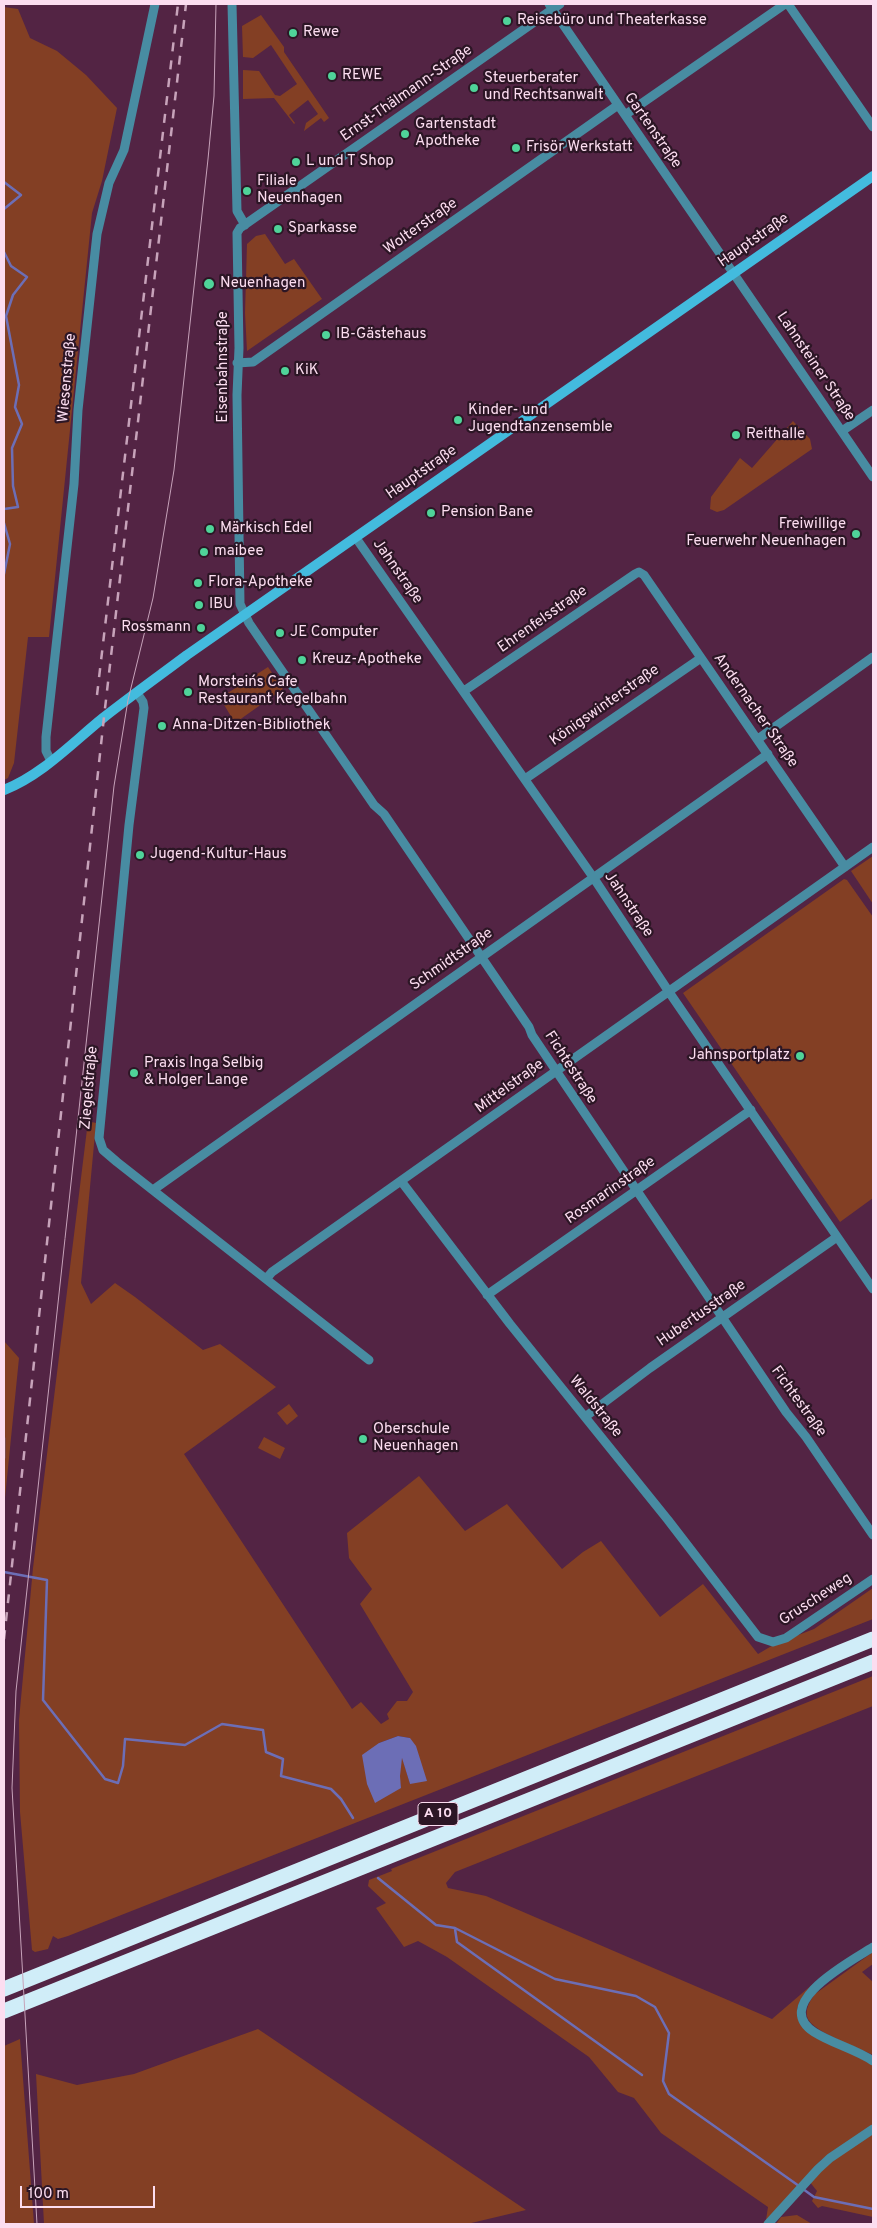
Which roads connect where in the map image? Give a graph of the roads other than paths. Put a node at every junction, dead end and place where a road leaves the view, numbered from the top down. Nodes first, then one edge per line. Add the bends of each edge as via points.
1 (155, 4) edge
2 (232, 4) edge
3 (787, 4) edge
4 (554, 6) edge
5 (618, 106) junction
6 (625, 115) junction
7 (873, 127) edge
8 (873, 176) edge
9 (245, 225) junction
10 (734, 274) junction
11 (237, 363) junction
12 (873, 410) edge
13 (842, 431) junction
14 (873, 477) edge
15 (356, 538) junction
16 (639, 572) joint
17 (244, 616) junction
18 (873, 656) edge
19 (701, 658) junction
20 (464, 691) junction
21 (137, 693) junction
22 (758, 739) junction
23 (768, 754) junction
24 (51, 761) junction
25 (525, 779) junction
26 (4, 790) edge
27 (873, 847) edge
28 (845, 867) junction
29 (593, 877) junction
30 (481, 956) junction
31 (669, 992) junction
32 (556, 1071) junction
33 (751, 1110) junction
34 (401, 1181) junction
35 (636, 1189) junction
36 (153, 1190) junction
37 (837, 1237) junction
38 (266, 1279) junction
39 (873, 1289) edge
40 (487, 1295) junction
41 (722, 1317) junction
42 (369, 1360) dead end
43 (585, 1417) junction
44 (873, 1535) edge
45 (873, 1579) edge
46 (873, 1639) edge
47 (773, 1642) joint
48 (873, 1662) edge
49 (873, 1947) edge
50 (4, 1989) edge
51 (4, 2011) edge
52 (873, 2061) edge
53 (873, 2129) edge
54 (768, 2224) edge

1 - 24 street, Wiesenstraße via 124,150 109,184 97,234 46,737 46,751
2 - 9 street via 237,211
3 - 6 street
3 - 7 street
4 - 5 street, Gartenstraße
4 - 9 street, Ernst-Thälmann-Straße
5 - 6 street, Gartenstraße
5 - 11 street, Wolterstraße via 253,362
6 - 10 street, Gartenstraße
8 - 10 main road, Hauptstraße
9 - 11 street, Eisenbahnstraße via 237,233
10 - 13 street, Lahnsteiner Straße
10 - 15 main road, Hauptstraße
11 - 17 street, Eisenbahnstraße via 240,604
12 - 13 street
13 - 14 street, Lahnsteiner Straße
15 - 17 main road, Hauptstraße
15 - 20 street, Jahnstraße
16 - 19 street, Andernacher Straße
16 - 20 street, Ehrenfelsstraße
17 - 21 main road, Hauptstraße
17 - 30 street, Fichtestraße
18 - 22 street
19 - 22 street, Andernacher Straße
19 - 25 street, Königswinterstraße
20 - 25 street, Jahnstraße
21 - 24 main road, Hauptstraße
21 - 36 street, Ziegelstraße via 144,708 129,825 99,1138 103,1150
22 - 23 street, Andernacher Straße
23 - 28 street, Andernacher Straße
23 - 29 street, Schmidtstraße
24 - 26 main road, Hauptstraße via 26,780
25 - 29 street, Jahnstraße
27 - 28 street, Mittelstraße
28 - 31 street, Mittelstraße
29 - 30 street, Schmidtstraße
29 - 31 street, Jahnstraße
30 - 32 street, Fichtestraße
30 - 36 street, Schmidtstraße
31 - 32 street, Mittelstraße
31 - 33 street, Jahnstraße
32 - 34 street, Mittelstraße
32 - 35 street, Fichtestraße
33 - 35 street, Rosmarinstraße
33 - 37 street, Jahnstraße
34 - 38 street, Mittelstraße
34 - 40 street, Waldstraße
35 - 40 street, Rosmarinstraße
35 - 41 street, Fichtestraße
36 - 38 street, Ziegelstraße
37 - 39 street, Jahnstraße
37 - 41 street, Hubertusstraße
38 - 42 street, Ziegelstraße
40 - 43 street, Waldstraße
41 - 43 street, Hubertusstraße
41 - 44 street, Fichtestraße
43 - 47 street, Waldstraße via 750,1629 758,1637
45 - 47 street, Gruscheweg via 786,1638
46 - 50 highway, A 10
48 - 51 highway, A 10
49 - 52 street via 814,1988 802,2011 805,2024 814,2032
53 - 54 street via 830,2158

